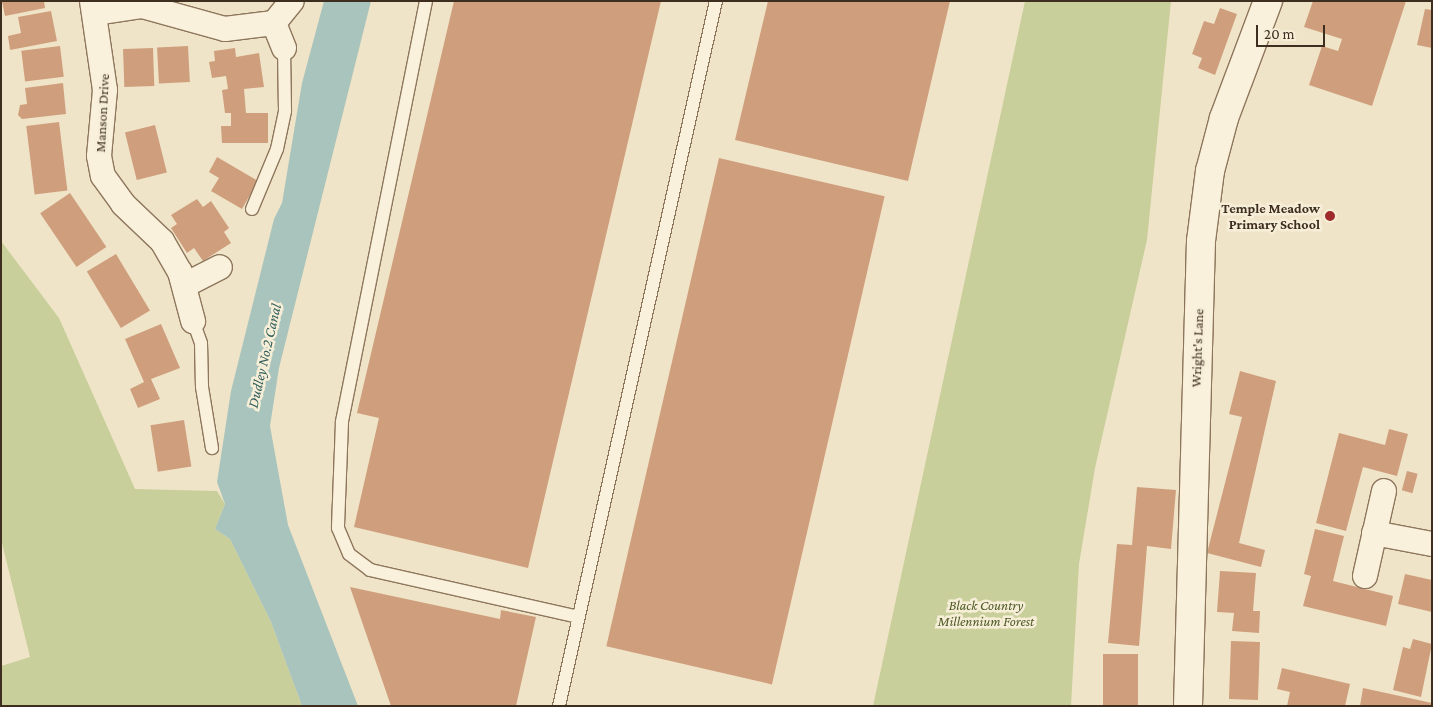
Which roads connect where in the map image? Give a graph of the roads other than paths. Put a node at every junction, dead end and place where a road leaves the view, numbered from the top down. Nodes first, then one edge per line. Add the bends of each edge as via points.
1 (292, 1) edge
2 (426, 1) edge
3 (716, 1) edge
4 (1268, 1) edge
5 (94, 7) edge
6 (274, 23) junction
7 (284, 48) joint
8 (252, 209) dead end
9 (220, 267) dead end
10 (185, 286) junction
11 (193, 321) joint
12 (212, 448) dead end
13 (1384, 491) dead end
14 (1374, 533) junction
15 (1432, 544) edge
16 (1365, 576) dead end
17 (578, 617) junction
18 (559, 706) edge
19 (1188, 706) edge

1 - 6 street
2 - 17 lane via 342,422 338,528 349,554 370,570
3 - 17 lane
4 - 19 street, Wright's Lane via 1224,118 1210,171 1201,241
5 - 6 street via 142,6 225,29
5 - 10 street, Manson Drive via 105,90 99,156 103,176 123,204 162,240
6 - 7 street
7 - 8 lane via 285,111 277,149
9 - 10 street
10 - 11 street, Manson Drive
11 - 12 lane via 201,342 202,387
13 - 14 street
14 - 15 street
14 - 16 street
17 - 18 lane

